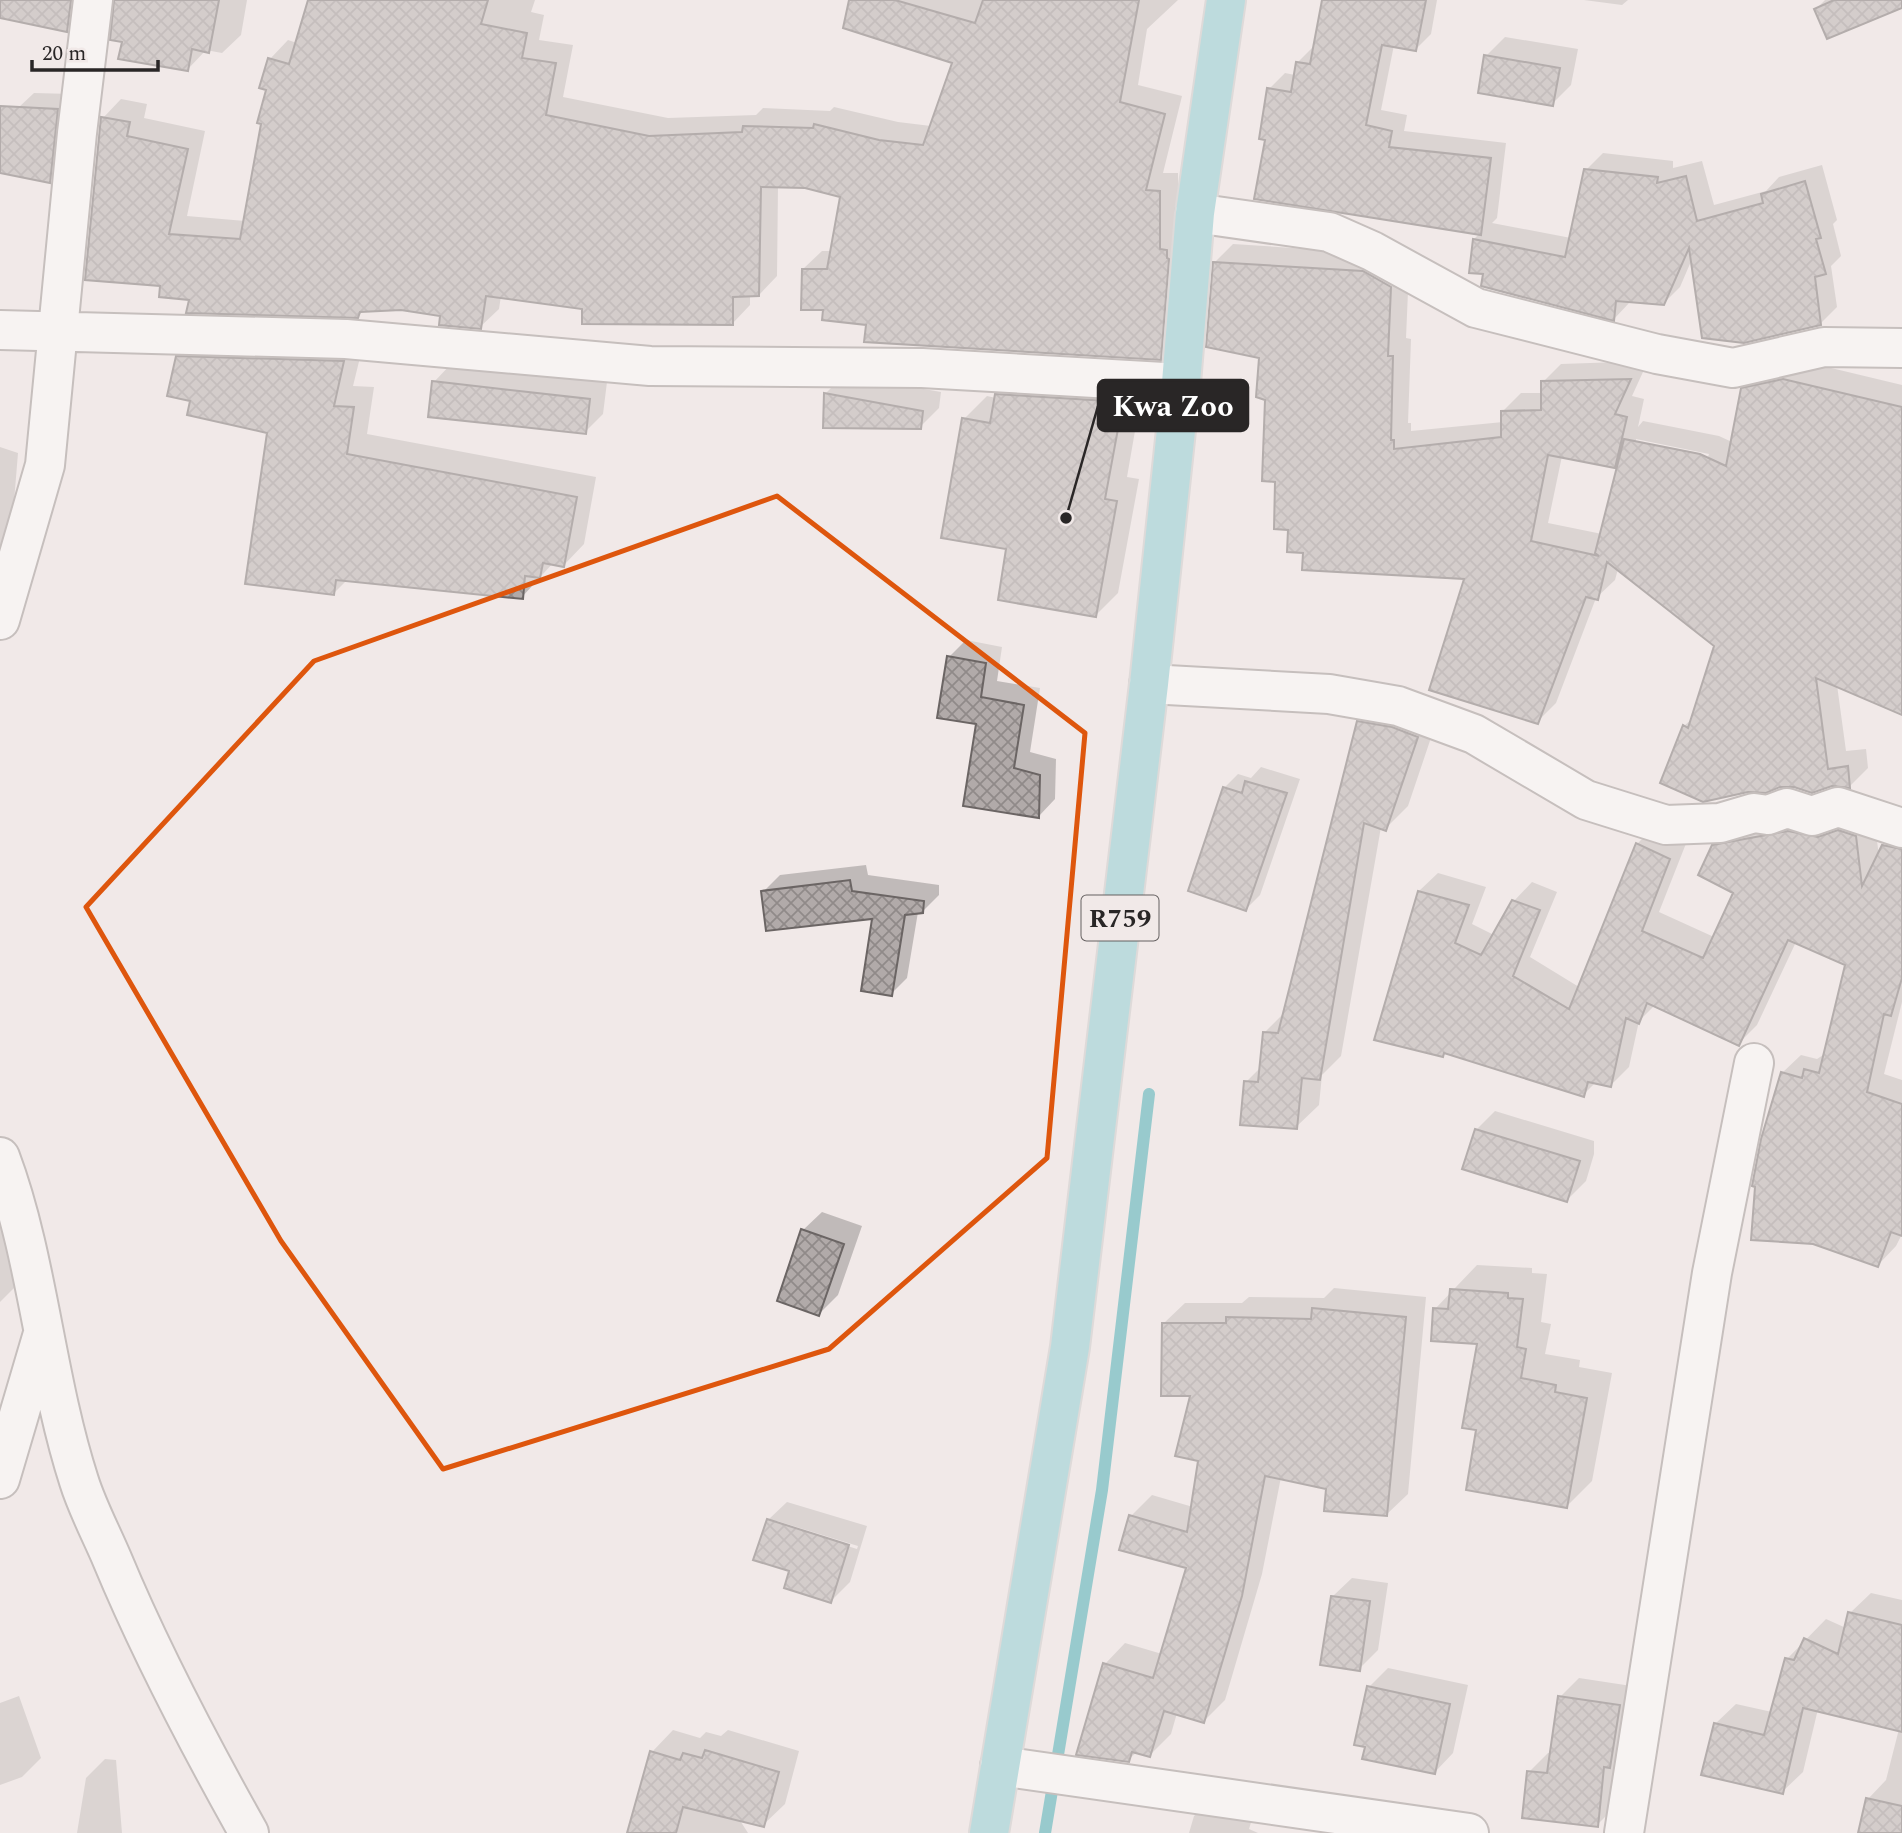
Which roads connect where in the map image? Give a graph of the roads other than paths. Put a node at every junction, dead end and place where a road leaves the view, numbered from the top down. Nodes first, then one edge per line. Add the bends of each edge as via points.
1 (93, 0) edge
2 (1226, 0) edge
3 (1195, 213) junction
4 (0, 330) edge
5 (58, 330) junction
6 (1902, 348) edge
7 (1181, 383) junction
8 (0, 620) edge
9 (1149, 684) junction
10 (1902, 828) edge
11 (1754, 1063) dead end
12 (0, 1157) edge
13 (43, 1337) junction
14 (0, 1479) edge
15 (1000, 1766) junction
16 (248, 1833) edge
17 (989, 1833) edge
18 (1469, 1833) edge
19 (1624, 1833) edge

1 - 5 street
2 - 3 main road, R759
3 - 6 street via 1329,232 1476,308 1657,354 1732,368 1824,347
3 - 7 main road, R759
4 - 5 street
5 - 7 street via 346,339 650,366 922,368
5 - 8 street via 45,465
7 - 9 main road, R759
9 - 10 street via 1329,694 1398,706 1474,734 1586,800 1666,825 1720,822 1787,808 1812,816 1838,807
9 - 15 main road, R759 via 1070,1347
11 - 19 street via 1712,1273
12 - 13 street via 15,1196
13 - 14 street
13 - 16 street via 79,1482 199,1744
15 - 17 main road, R759
15 - 18 street

